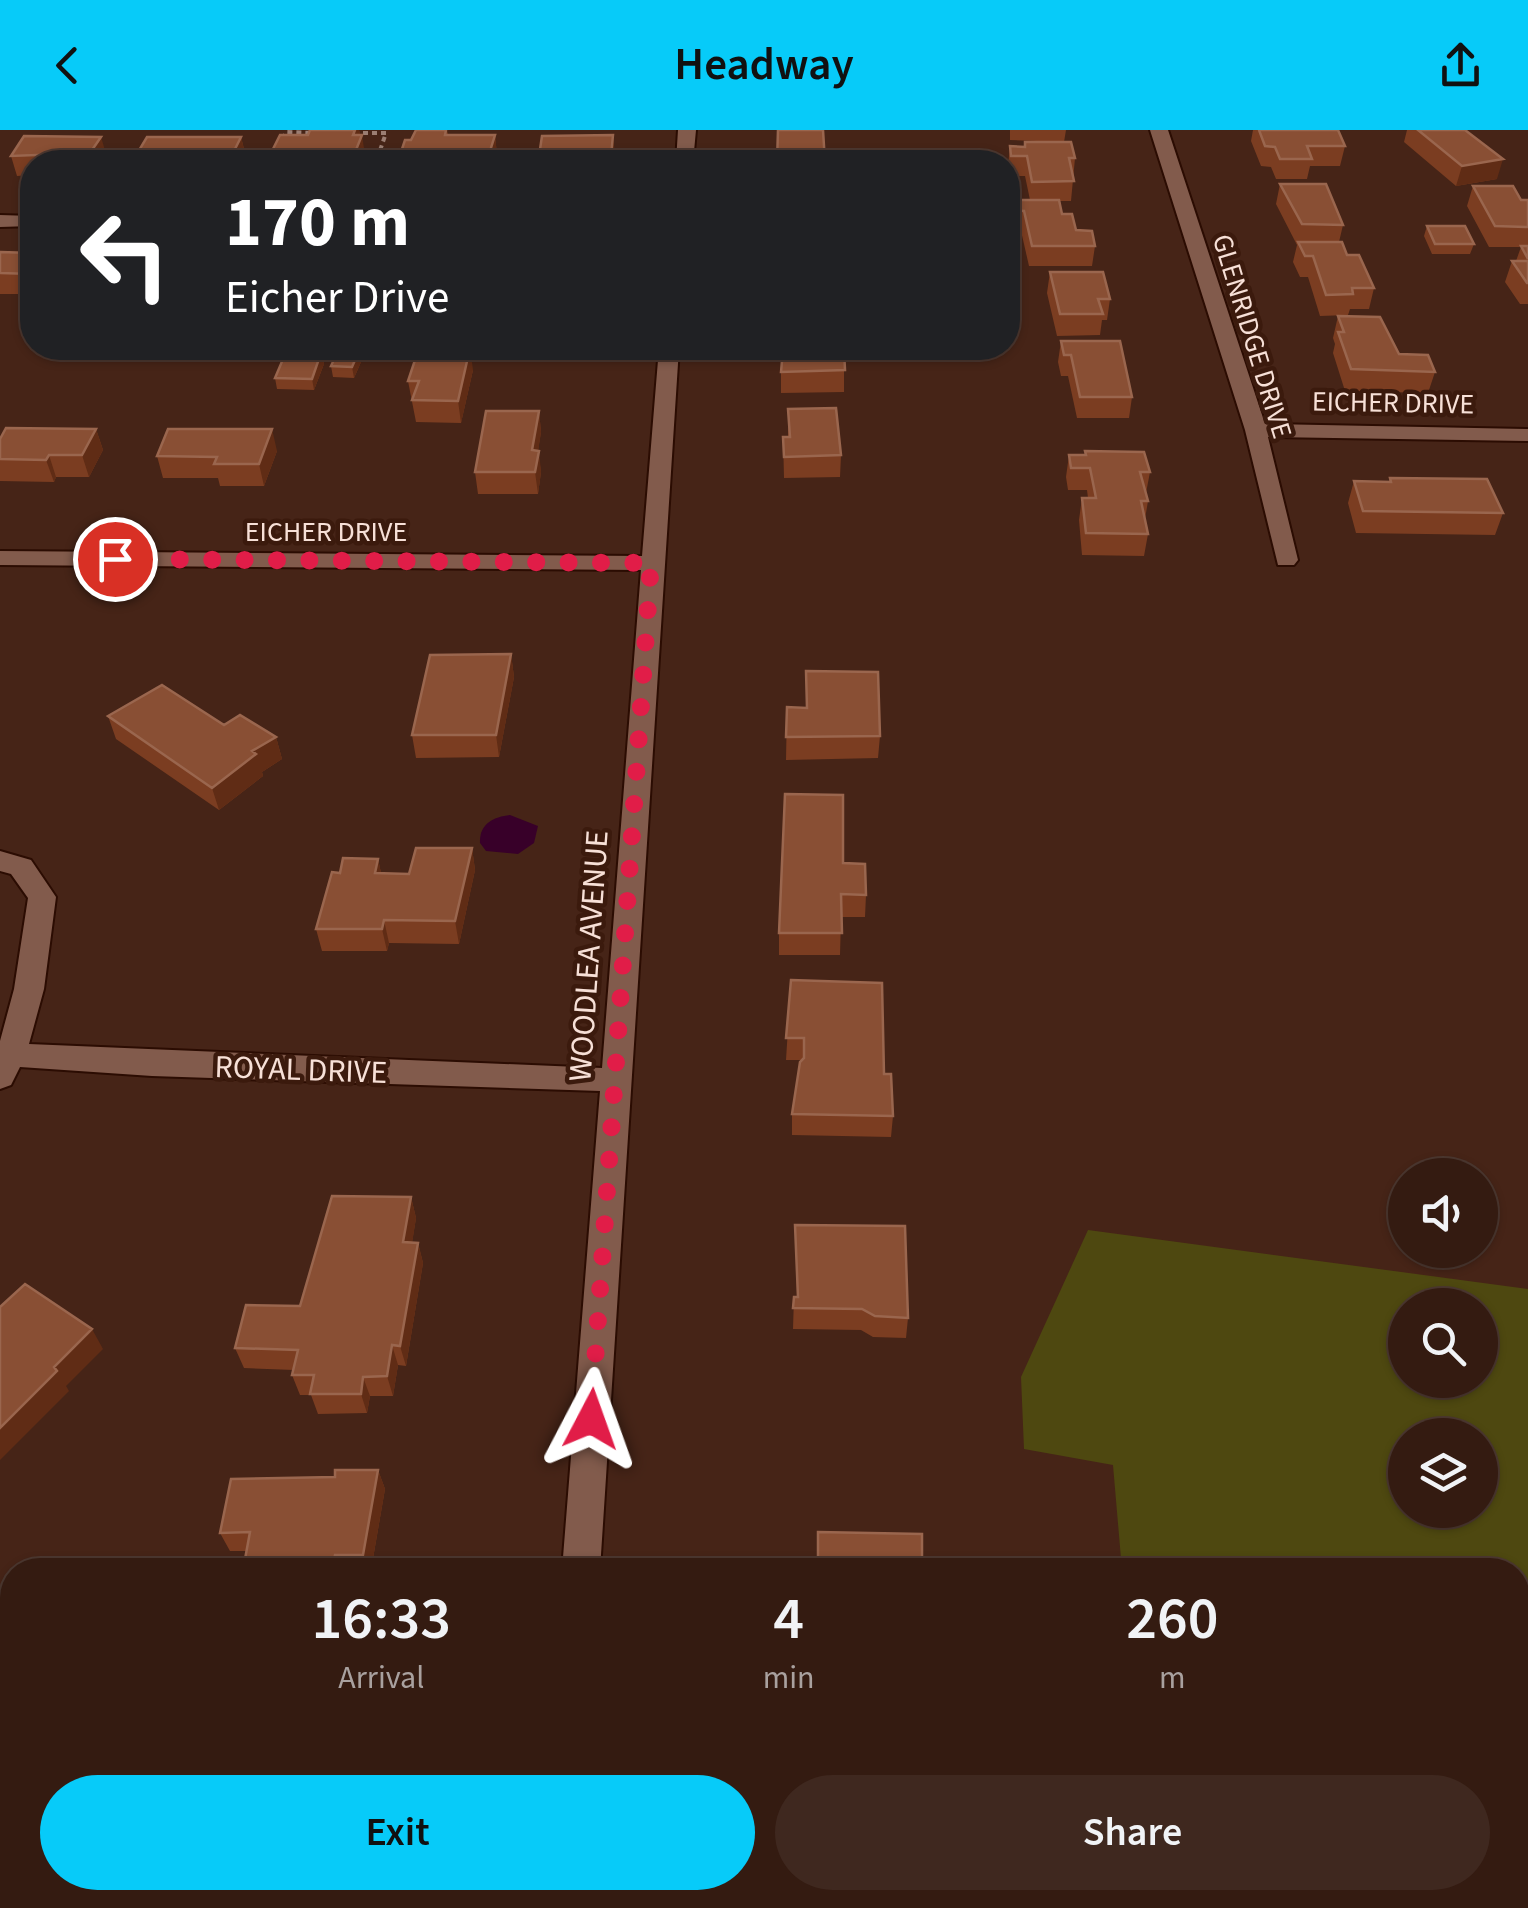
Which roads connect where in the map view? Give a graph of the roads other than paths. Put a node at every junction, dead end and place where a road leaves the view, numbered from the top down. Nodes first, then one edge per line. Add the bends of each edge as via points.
1 (1158, 130) edge
2 (669, 360) edge
3 (1256, 430) junction
4 (1528, 435) edge
5 (0, 558) edge
6 (1286, 560) dead end
7 (651, 563) junction
8 (0, 861) edge
9 (6, 1066) edge
10 (615, 1080) junction
11 (581, 1558) edge

1 - 3 street, GLENRIDGE DRIVE
2 - 7 street, WOODLEA AVENUE
3 - 4 street, EICHER DRIVE
3 - 6 street, GLENRIDGE DRIVE
5 - 7 street, EICHER DRIVE
7 - 10 street, WOODLEA AVENUE
8 - 9 street via 21,867 42,897
9 - 10 street, ROYAL DRIVE via 152,1064
10 - 11 street, WOODLEA AVENUE

